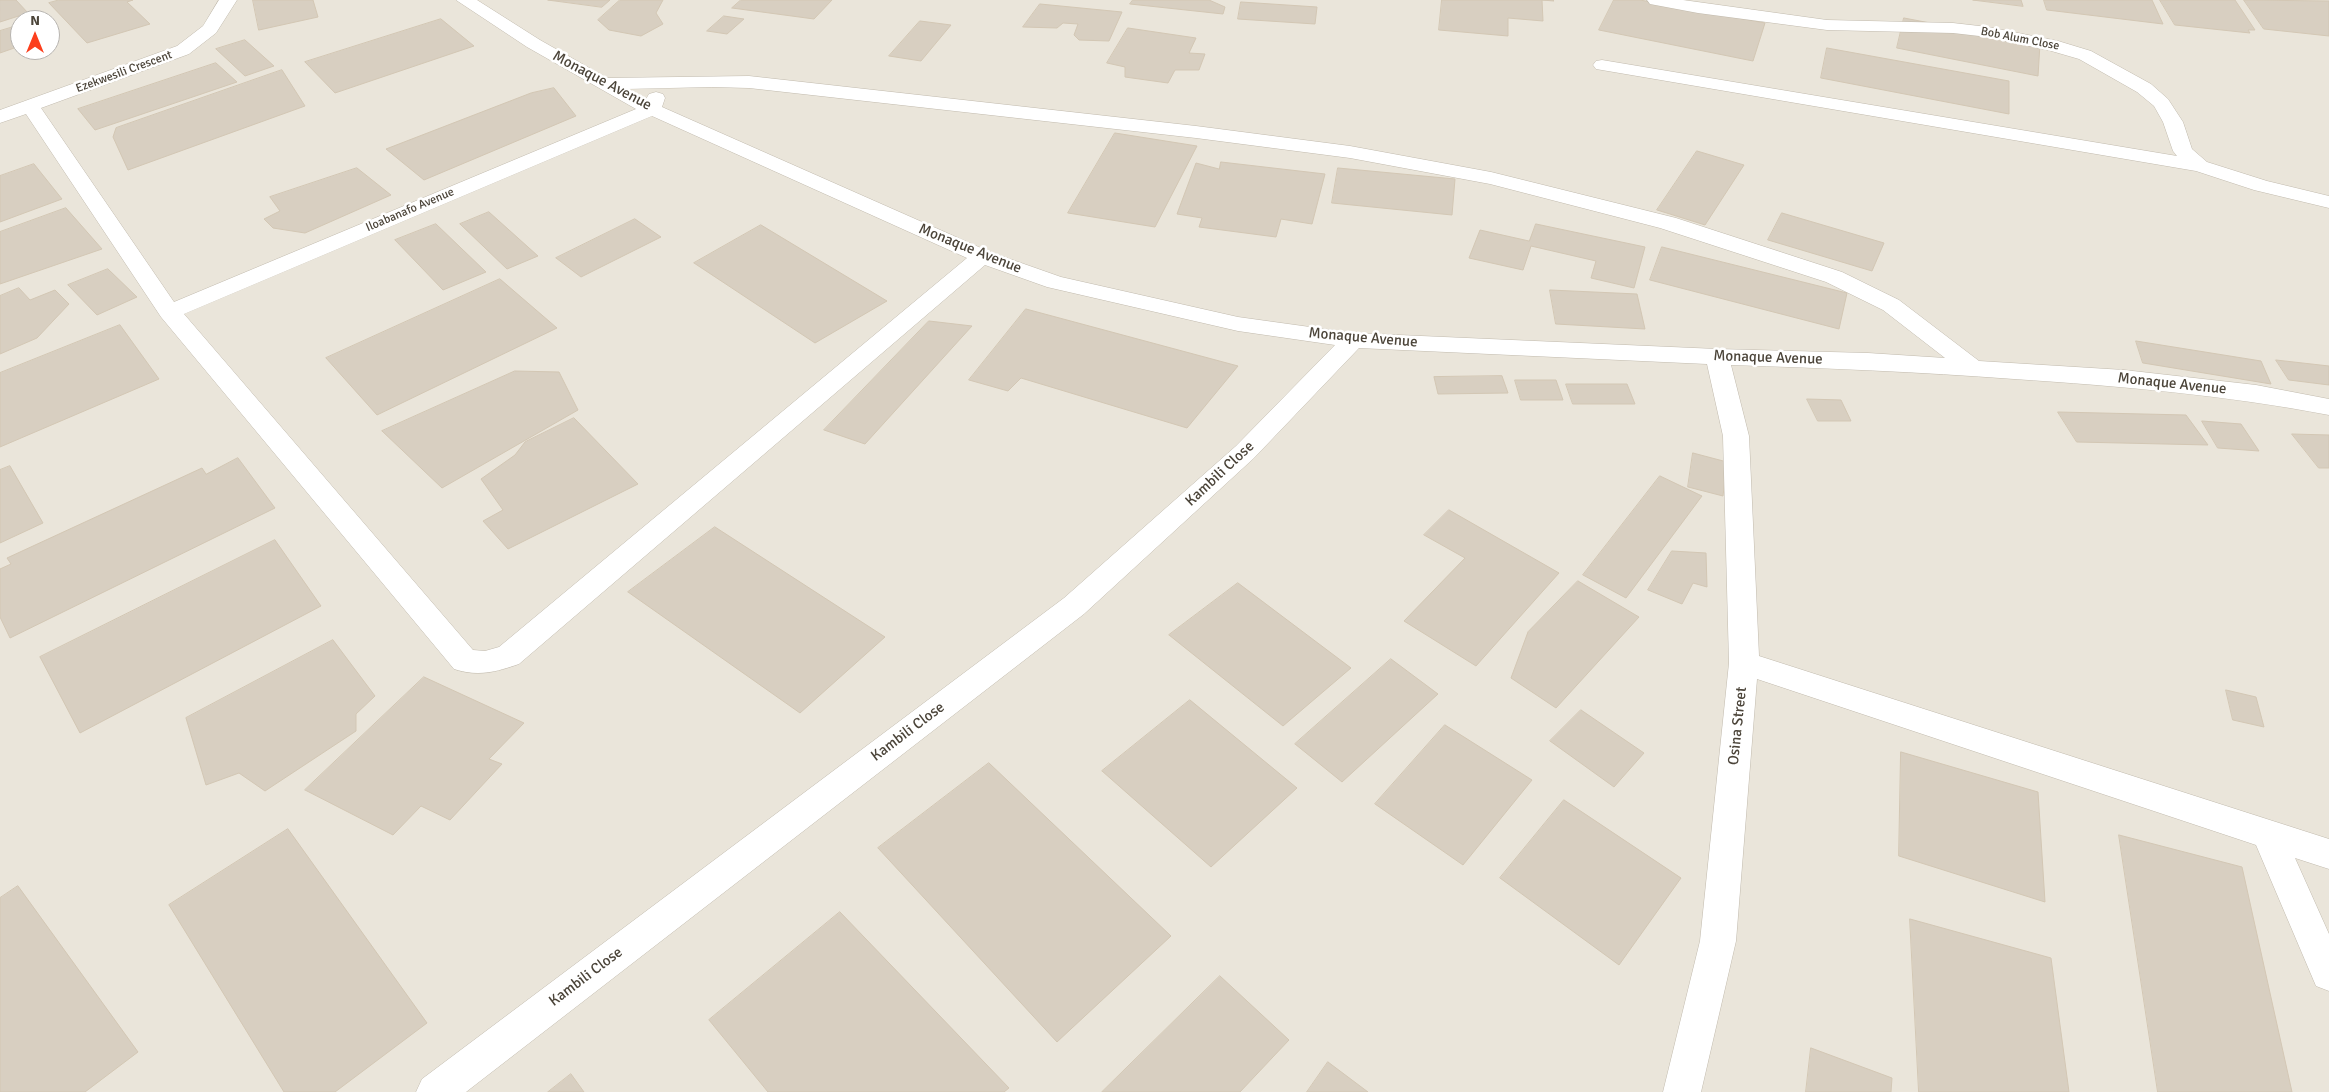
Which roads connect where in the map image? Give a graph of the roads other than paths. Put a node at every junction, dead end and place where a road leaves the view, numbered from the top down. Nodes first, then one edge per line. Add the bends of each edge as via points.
1 (228, 0) edge
2 (465, 0) edge
3 (1656, 0) edge
4 (1602, 65) dead end
5 (661, 83) junction
6 (602, 84) junction
7 (31, 107) junction
8 (652, 109) junction
9 (0, 116) edge
10 (2200, 166) junction
11 (2329, 202) edge
12 (982, 257) junction
13 (169, 312) junction
14 (1353, 340) junction
15 (1717, 357) junction
16 (1973, 368) junction
17 (2329, 407) edge
18 (1744, 663) junction
19 (2268, 835) junction
20 (2329, 854) edge
21 (2329, 974) edge
22 (435, 1092) edge
23 (1682, 1092) edge

1 - 7 street, Ezekwesili Crescent via 210,29 183,50
2 - 6 street, Monaque Avenue
3 - 10 street, Bob Alum Close via 1827,26 1953,28 1988,32 2085,55 2144,88 2161,103 2173,122 2182,151
4 - 10 street
5 - 6 street
5 - 8 street
5 - 16 street via 749,82 1196,132 1350,152 1491,178 1668,223 1834,277 1891,305
6 - 8 street, Monaque Avenue
7 - 9 street, Ezekwesili Crescent
7 - 13 street
8 - 12 street, Monaque Avenue
8 - 13 street, Iloabanafo Avenue
10 - 11 street, Bob Alum Close via 2261,186
12 - 13 street via 509,656 484,663 465,661
12 - 14 street, Monaque Avenue via 1055,282 1238,324
14 - 15 street, Monaque Avenue
14 - 22 street, Kambili Close via 1245,452 1074,606
15 - 16 street, Monaque Avenue
15 - 18 street, Osina Street via 1736,436
16 - 17 street, Monaque Avenue via 2124,378 2256,393
18 - 19 street
18 - 23 street, Osina Street via 1718,940
19 - 20 street
19 - 21 street

